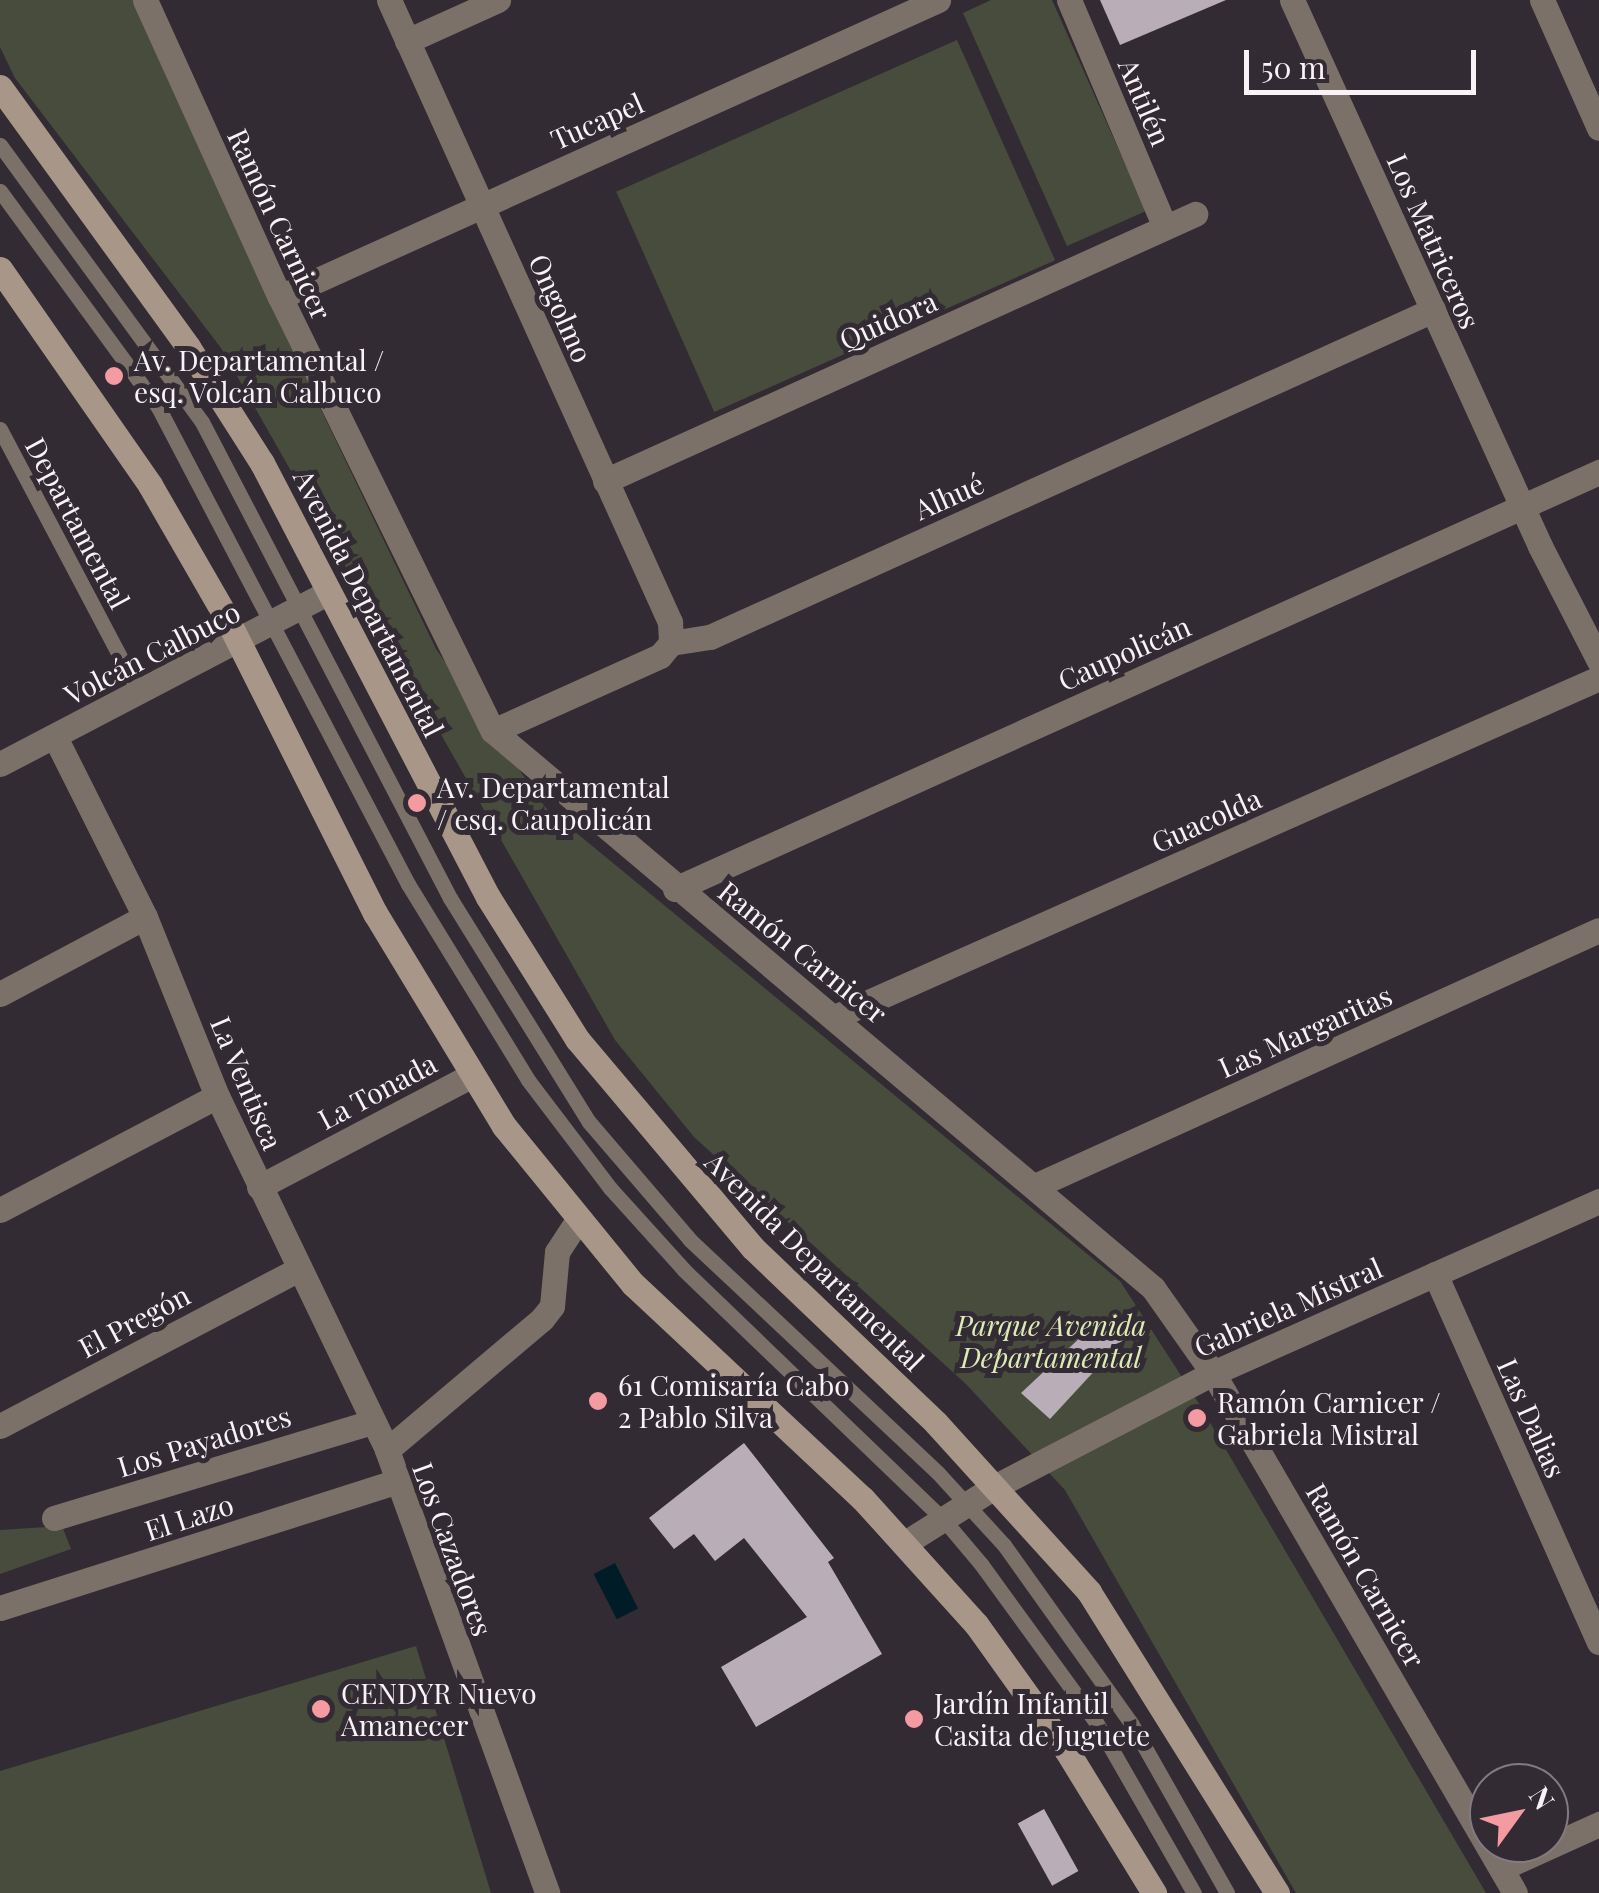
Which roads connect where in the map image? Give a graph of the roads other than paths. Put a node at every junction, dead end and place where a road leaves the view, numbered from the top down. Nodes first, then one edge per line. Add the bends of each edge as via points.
1 (145, 0) edge
2 (388, 0) edge
3 (498, 0) edge
4 (938, 0) edge
5 (1069, 0) edge
6 (1292, 0) edge
7 (1542, 0) edge
8 (407, 41) junction
9 (0, 87) edge
10 (1599, 128) edge
11 (0, 145) edge
12 (0, 191) edge
13 (481, 206) junction
14 (1194, 214) dead end
15 (1165, 227) junction
16 (0, 269) edge
17 (280, 296) junction
18 (1433, 310) junction
19 (0, 429) edge
20 (1599, 472) edge
21 (606, 481) junction
22 (1522, 506) junction
23 (329, 592) junction
24 (300, 609) junction
25 (275, 623) junction
26 (238, 643) junction
27 (670, 643) junction
28 (1599, 661) edge
29 (1599, 678) edge
30 (140, 694) junction
31 (493, 730) junction
32 (54, 737) junction
33 (0, 764) edge
34 (675, 889) junction
35 (145, 917) junction
36 (1599, 930) edge
37 (0, 994) edge
38 (837, 1016) junction
39 (470, 1076) junction
40 (218, 1096) junction
41 (1036, 1186) junction
42 (259, 1187) junction
43 (1599, 1200) edge
44 (0, 1210) edge
45 (577, 1222) junction
46 (297, 1270) junction
47 (1435, 1274) junction
48 (1213, 1373) junction
49 (372, 1422) junction
50 (0, 1426) edge
51 (387, 1450) junction
52 (396, 1482) junction
53 (996, 1486) junction
54 (968, 1504) junction
55 (54, 1518) dead end
56 (943, 1519) junction
57 (905, 1543) junction
58 (0, 1608) edge
59 (1599, 1642) edge
60 (1599, 1824) edge
61 (1502, 1868) junction
62 (547, 1893) edge
63 (1154, 1893) edge
64 (1194, 1893) edge
65 (1226, 1893) edge
66 (1277, 1893) edge
67 (1516, 1893) edge

1 - 17 street, Ramón Carnicer
2 - 8 street, Ongolmo
3 - 8 street
4 - 13 street, Tucapel
5 - 15 street, Antilén
6 - 18 street, Los Matriceros
7 - 10 street
8 - 13 street, Ongolmo
9 - 23 main road, Avenida Departamental via 227,405
11 - 24 lane via 202,422
12 - 25 lane via 158,407
13 - 17 street, Tucapel
13 - 21 street, Ongolmo
14 - 15 street, Quidora
15 - 21 street, Quidora
16 - 26 main road via 129,449
17 - 31 street, Ramón Carnicer
18 - 22 street, Los Matriceros
18 - 27 street, Alhué via 710,637
19 - 30 lane, Departamental
20 - 22 street, Caupolicán
21 - 27 street, Ongolmo via 670,622
22 - 28 street, Los Matriceros
22 - 34 street, Caupolicán
23 - 24 street, Volcán Calbuco
23 - 53 main road, Avenida Departamental via 488,897 605,1078 752,1248
24 - 25 street, Volcán Calbuco
24 - 54 lane via 450,898 588,1122 690,1240
25 - 26 street, Volcán Calbuco
25 - 56 lane via 408,884 528,1080 610,1188 684,1270
26 - 30 street, Volcán Calbuco
26 - 39 main road via 375,913
27 - 31 street, Alhué via 660,656
29 - 38 street, Guacolda
30 - 32 street, Volcán Calbuco
31 - 34 street, Ramón Carnicer
32 - 33 street, Volcán Calbuco
32 - 35 street, La Ventisca
34 - 38 street, Ramón Carnicer
35 - 37 street
35 - 40 street, La Ventisca
36 - 41 street, Las Margaritas
38 - 41 street, Ramón Carnicer
39 - 42 street, La Tonada
39 - 45 main road
40 - 42 street, La Ventisca
40 - 44 street
41 - 48 street, Ramón Carnicer via 1138,1272
42 - 46 street, La Ventisca
43 - 47 street, Gabriela Mistral
45 - 51 street via 556,1252 552,1306 542,1319
45 - 57 main road
46 - 49 street, La Ventisca
46 - 50 street, El Pregón
47 - 48 street, Gabriela Mistral
47 - 59 street, Las Dalias
48 - 53 street, Gabriela Mistral
48 - 61 street, Ramón Carnicer
49 - 51 street, La Ventisca
49 - 55 street, Los Payadores
51 - 52 street, Los Cazadores
52 - 58 street, El Lazo
52 - 62 street, Los Cazadores
53 - 54 street, Gabriela Mistral
53 - 66 main road, Avenida Departamental via 1089,1592
54 - 56 street, Gabriela Mistral
54 - 65 lane via 1089,1658
56 - 57 street, Gabriela Mistral
56 - 64 lane via 1027,1621 1096,1722
57 - 63 main road via 1018,1678
60 - 61 street
61 - 67 street, Ramón Carnicer

